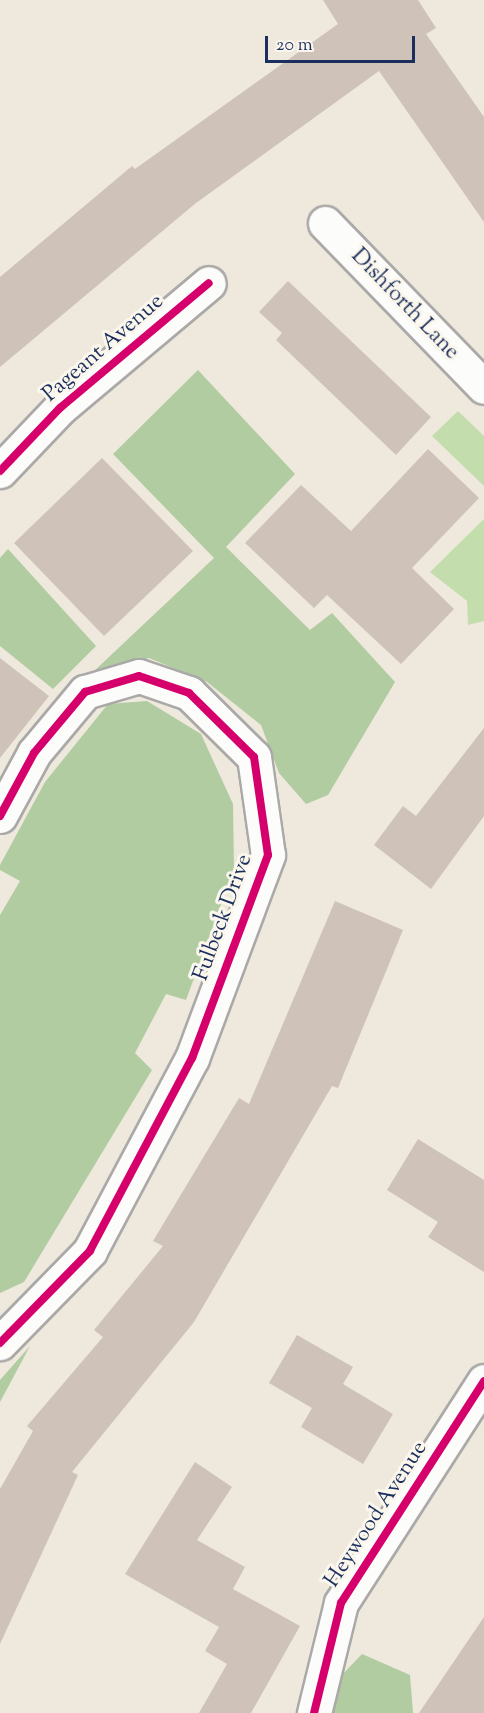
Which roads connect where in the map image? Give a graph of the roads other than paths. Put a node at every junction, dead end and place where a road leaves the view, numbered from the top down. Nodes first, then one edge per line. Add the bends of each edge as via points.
1 (325, 223) dead end
2 (209, 282) dead end
3 (484, 387) edge
4 (0, 471) edge
5 (0, 816) edge
6 (2, 1338) edge
7 (484, 1381) edge
8 (314, 1713) edge

1 - 3 street, Dishforth Lane
2 - 4 street, Pageant Avenue via 60,408
5 - 6 street, Fulbeck Drive via 34,753 85,692 139,676 189,693 255,757 268,855 192,1058 90,1251
7 - 8 street, Heywood Avenue via 341,1603

